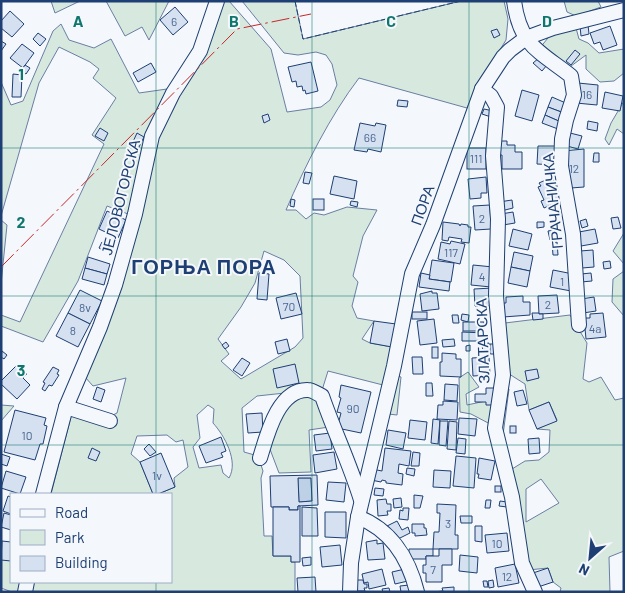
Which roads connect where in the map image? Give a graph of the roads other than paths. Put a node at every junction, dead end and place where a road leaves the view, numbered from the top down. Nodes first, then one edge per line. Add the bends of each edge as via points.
1 (217, 1) edge
2 (514, 1) edge
3 (624, 10) edge
4 (526, 38) junction
5 (482, 89) junction
6 (579, 325) dead end
7 (66, 407) junction
8 (110, 421) dead end
9 (260, 458) dead end
10 (43, 493) edge
11 (362, 500) junction
12 (358, 517) junction
13 (350, 592) edge
14 (417, 592) edge
15 (535, 592) edge

1 - 7 street, ЈЕЛОВОГОРСКА via 200,51 173,93 152,136 115,285
2 - 4 street, ГРАЧАНИЧКА via 516,16
3 - 4 street, ПОРА
4 - 5 street, ПОРА via 503,57
4 - 6 street, ГРАЧАНИЧКА via 535,50 571,76 574,95 562,139 561,166 573,234
5 - 11 street, ПОРА via 412,274
5 - 15 street, ЗЛАТАРСКА via 497,107 493,156 498,219 496,296 503,375 496,428 512,497 522,563
7 - 8 street
7 - 10 street, ЈЕЛОВОГОРСКА
9 - 11 street via 278,411 288,396 310,390 322,396
11 - 12 street, ПОРА
12 - 13 street, ПОРА
12 - 14 street via 378,528 395,544 412,570

